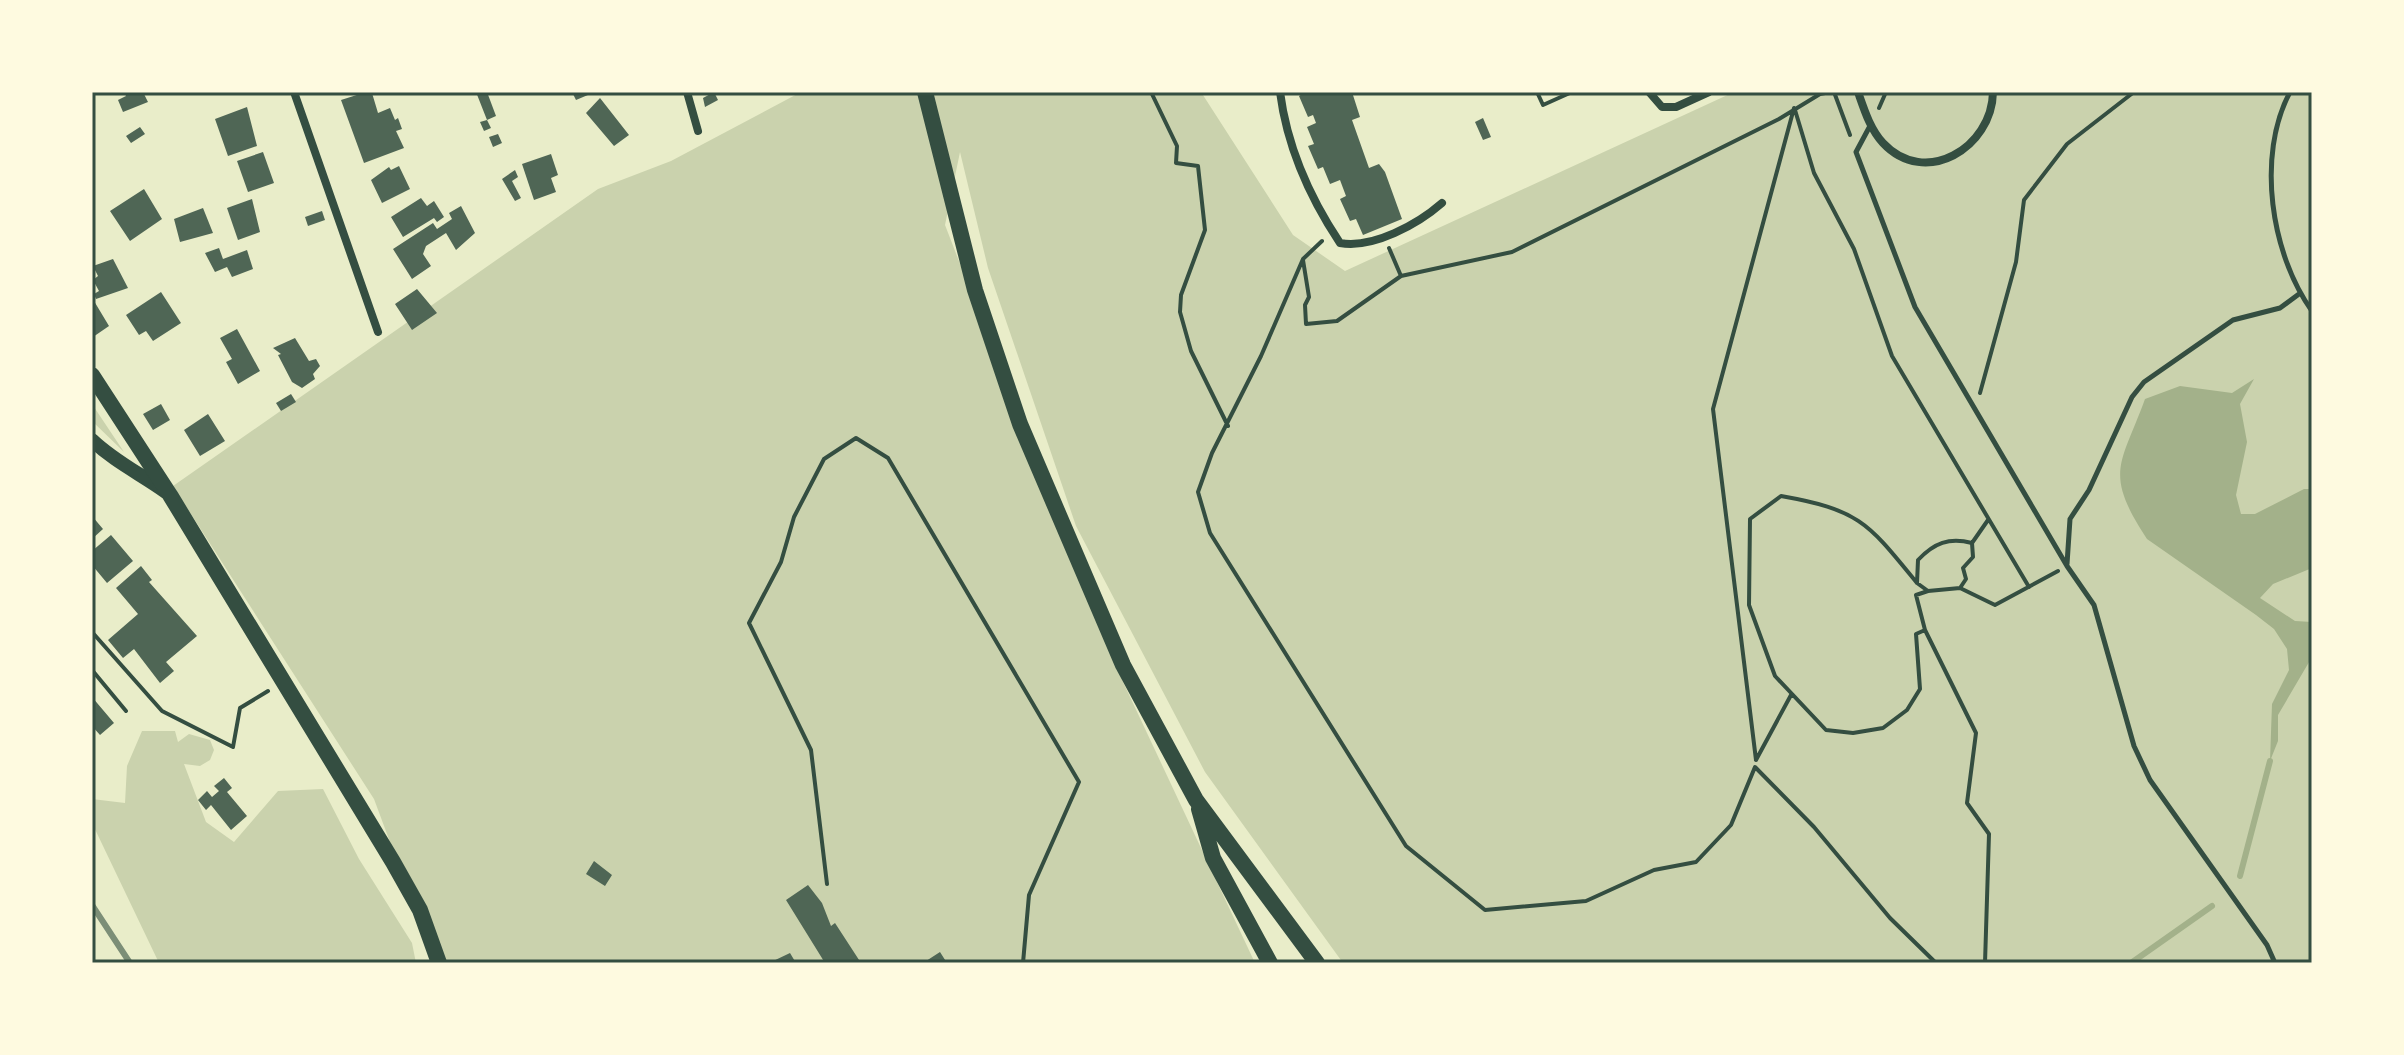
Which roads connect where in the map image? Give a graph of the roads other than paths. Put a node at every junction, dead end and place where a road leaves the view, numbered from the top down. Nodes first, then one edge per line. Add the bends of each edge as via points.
1 (294, 92) edge
2 (687, 92) edge
3 (925, 92) edge
4 (1280, 92) edge
5 (1649, 92) edge
6 (1709, 92) edge
7 (1858, 92) edge
8 (1993, 92) edge
9 (2290, 92) edge
10 (1871, 124) junction
11 (698, 131) dead end
12 (1442, 203) dead end
13 (2299, 294) junction
14 (2312, 311) edge
15 (378, 332) dead end
16 (92, 375) edge
17 (92, 440) edge
18 (170, 495) junction
19 (2067, 566) junction
20 (1196, 800) junction
21 (439, 963) edge
22 (1270, 963) edge
23 (1317, 963) edge
24 (2275, 963) edge

1 - 15 street
2 - 11 street
3 - 20 main road via 975,290 1020,424 1123,665
4 - 12 street via 1298,165 1340,243 1356,246 1424,219
5 - 6 street via 1662,107 1676,107
7 - 10 street
8 - 10 street via 1993,109 1982,133 1953,156 1918,161 1900,155 1883,143
9 - 13 lane via 2274,145 2272,212
10 - 19 lane via 1856,152 1915,307
13 - 14 lane
13 - 19 lane via 2280,308 2233,320 2144,382 2070,519
16 - 18 main road
17 - 18 street via 116,463 138,471
18 - 21 main road via 420,910
19 - 24 lane via 2094,605 2134,746 2150,780
20 - 22 main road via 1213,858
20 - 23 main road

